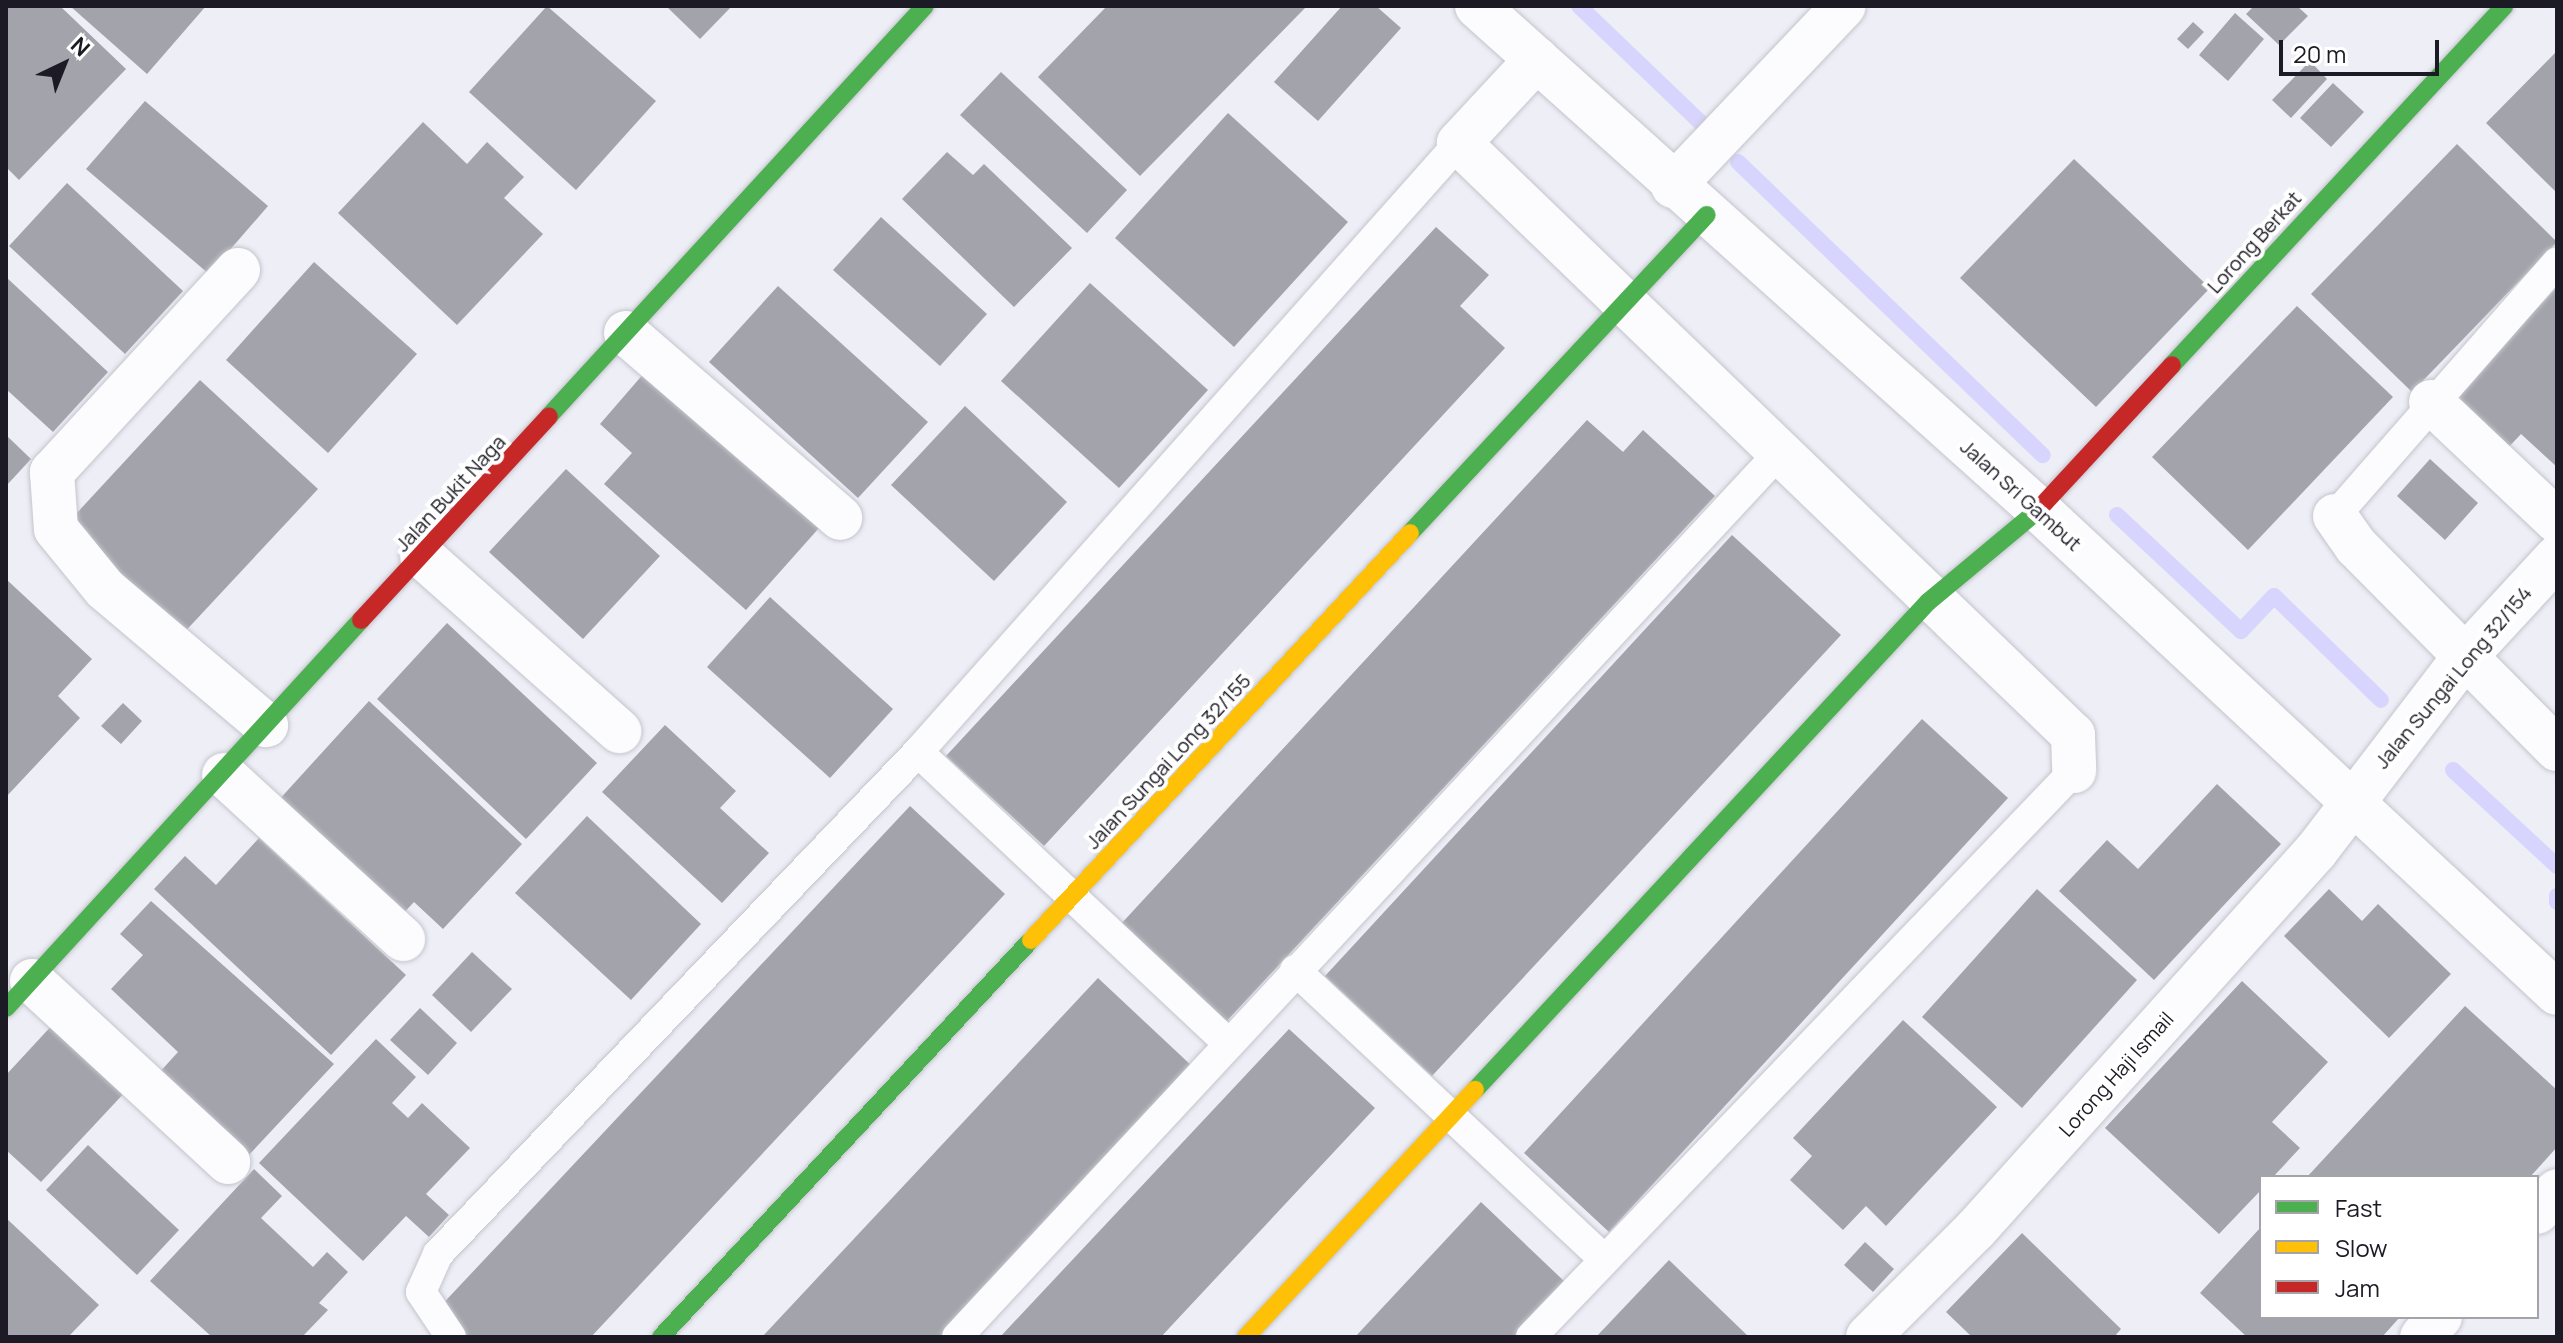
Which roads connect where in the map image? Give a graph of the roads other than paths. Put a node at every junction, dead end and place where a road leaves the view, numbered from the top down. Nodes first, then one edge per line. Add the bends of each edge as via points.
1 (925, 6) edge
2 (1477, 6) edge
3 (1844, 6) edge
4 (2504, 6) edge
5 (1537, 59) junction
6 (1459, 143) junction
7 (1673, 186) junction
8 (1707, 215) junction
9 (2557, 262) edge
10 (238, 270) dead end
11 (1624, 305) junction
12 (626, 333) junction
13 (2431, 402) junction
14 (1779, 453) junction
15 (2039, 510) junction
16 (2335, 516) joint
17 (840, 518) dead end
18 (2557, 521) edge
19 (422, 556) junction
20 (2557, 557) edge
21 (1928, 602) junction
22 (2463, 659) junction
23 (266, 725) junction
24 (619, 731) dead end
25 (2557, 749) edge
26 (918, 752) junction
27 (2074, 771) joint
28 (224, 775) junction
29 (2351, 799) junction
30 (1072, 895) junction
31 (403, 939) dead end
32 (1295, 970) junction
33 (2557, 993) edge
34 (19, 995) edge
35 (1227, 1042) junction
36 (1453, 1119) junction
37 (228, 1162) dead end
38 (2557, 1191) edge
39 (2539, 1210) edge
40 (1604, 1259) junction
41 (2438, 1319) edge
42 (451, 1337) edge
43 (661, 1337) edge
44 (957, 1337) edge
45 (1246, 1337) edge
46 (1531, 1337) edge
47 (1868, 1337) edge
48 (2422, 1337) edge

1 - 12 street, Jalan Bukit Naga
2 - 5 street, Jalan Sri Gambut
3 - 7 street
4 - 15 street, Lorong Berkat
5 - 6 street
5 - 7 street, Jalan Sri Gambut
6 - 11 street
6 - 26 lane
7 - 8 street, Jalan Sri Gambut
8 - 11 street, Jalan Sungai Long 32/155
8 - 15 street, Jalan Sri Gambut
9 - 13 lane
10 - 23 street via 52,472 56,529 105,589
11 - 14 street
11 - 30 street, Jalan Sungai Long 32/155
12 - 17 street
12 - 19 street, Jalan Bukit Naga
13 - 16 lane
13 - 18 street
14 - 21 street
14 - 32 lane
15 - 21 street, Lorong Berkat
15 - 29 street, Jalan Sri Gambut
16 - 22 street
19 - 23 street, Jalan Bukit Naga
19 - 24 street
20 - 22 street, Jalan Sungai Long 32/154
21 - 27 street via 2073,735
21 - 36 street, Lorong Berkat
22 - 25 street
22 - 29 street, Jalan Sungai Long 32/154
23 - 28 street, Jalan Bukit Naga
26 - 30 lane
26 - 42 lane via 438,1254 421,1292
27 - 40 lane
28 - 31 street
28 - 34 street, Jalan Bukit Naga
29 - 33 street, Jalan Sri Gambut
29 - 47 street, Lorong Haji Ismail via 2316,851 1976,1229
30 - 35 lane
30 - 43 street, Jalan Sungai Long 32/155
32 - 35 lane
32 - 36 lane
34 - 37 street
35 - 44 lane
36 - 40 lane
36 - 45 street, Lorong Berkat
38 - 39 street
40 - 46 lane
41 - 48 street

